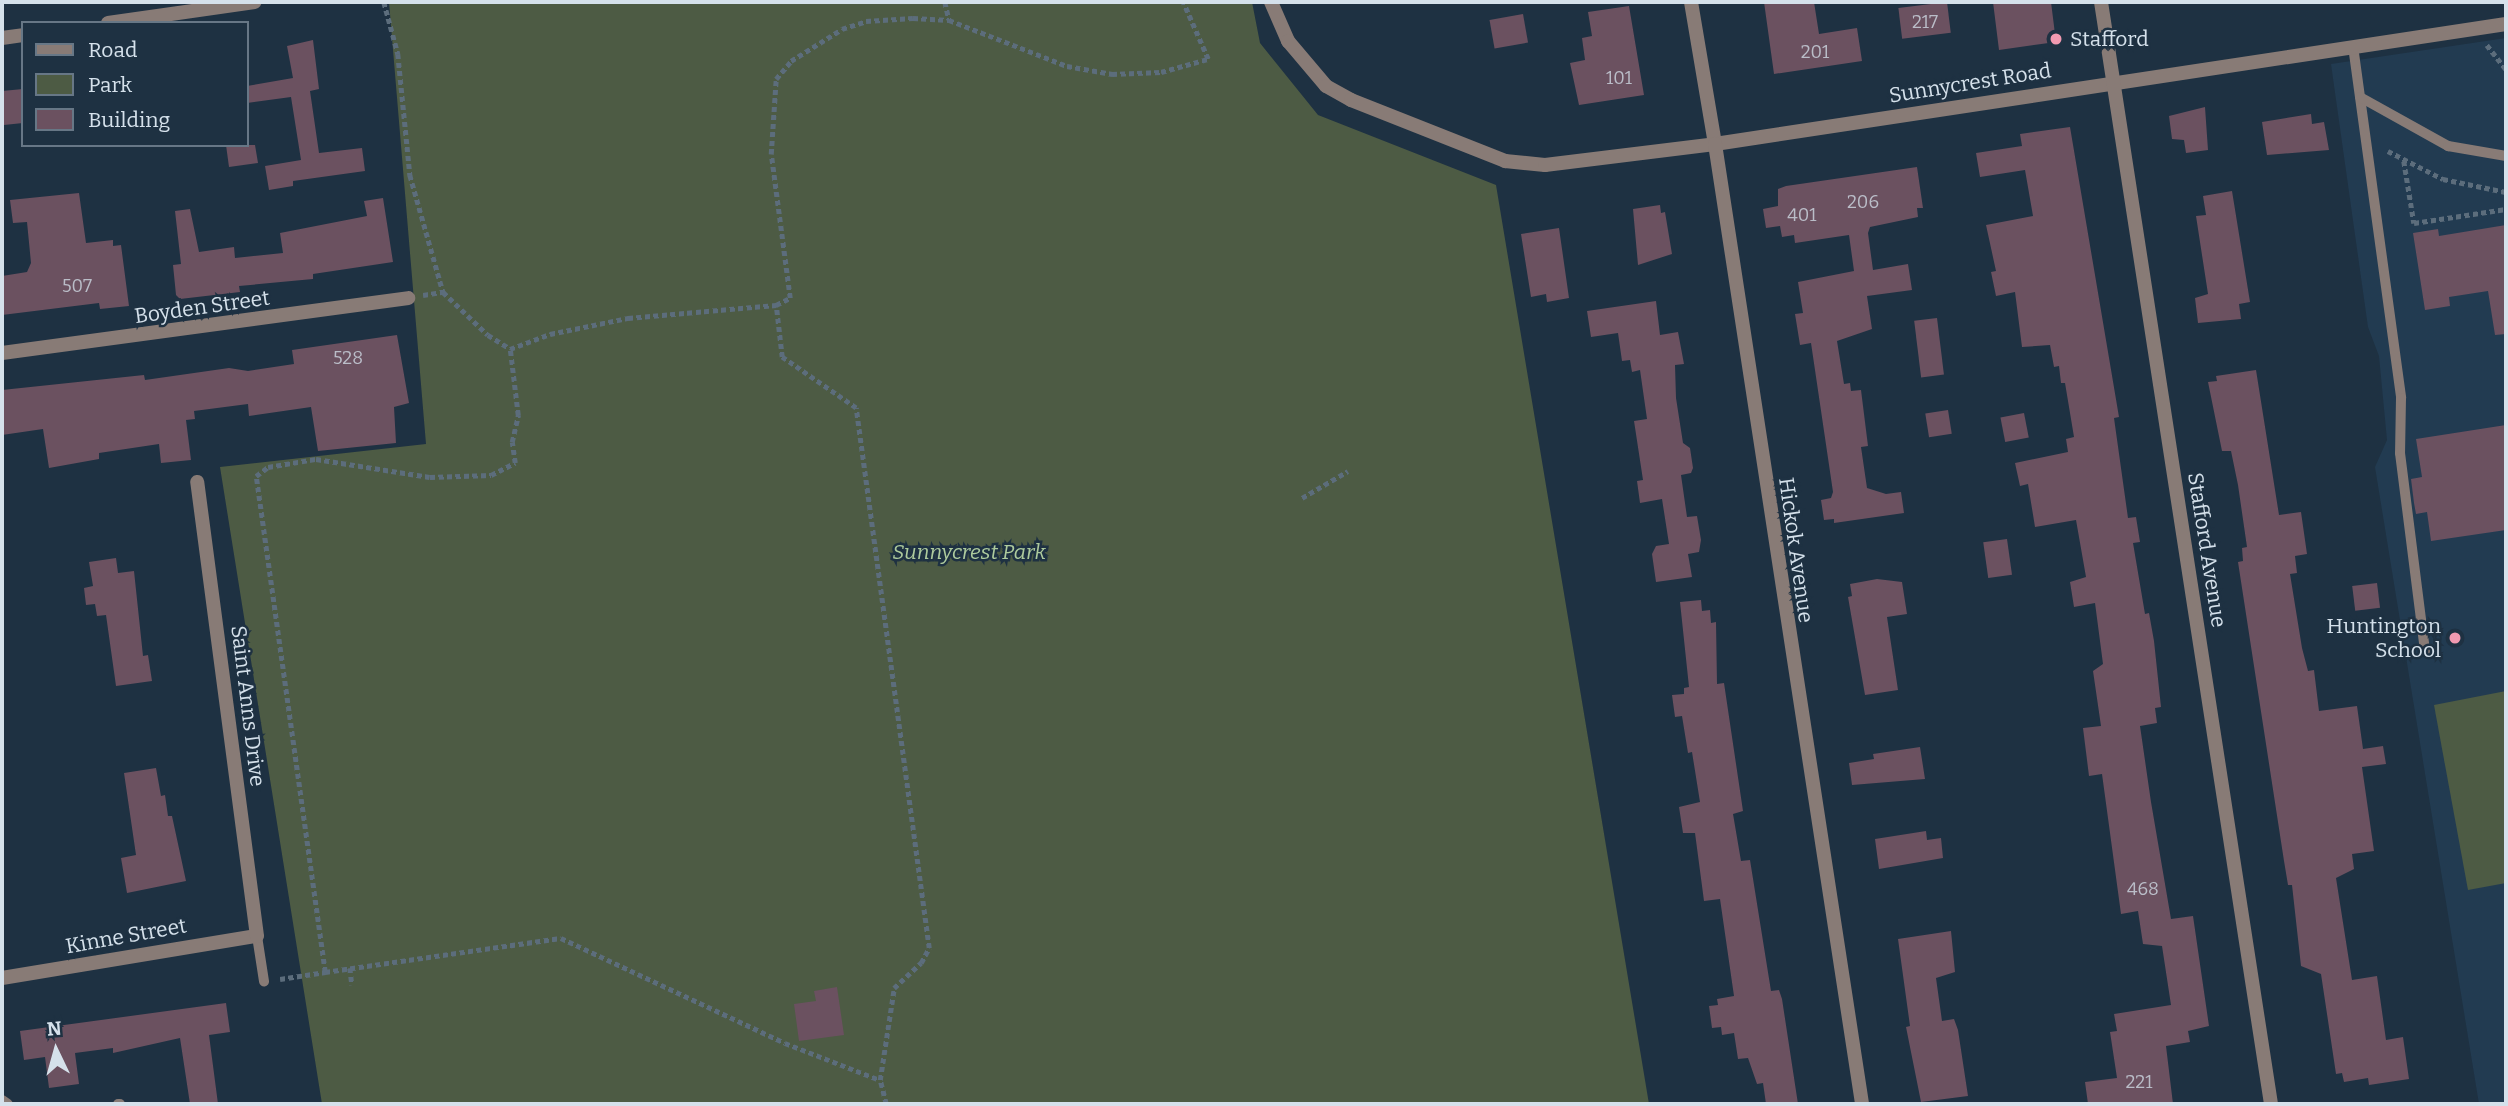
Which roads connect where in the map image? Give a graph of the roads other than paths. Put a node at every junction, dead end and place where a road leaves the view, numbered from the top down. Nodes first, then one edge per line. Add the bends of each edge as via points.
1 (255, 2) edge
2 (1271, 2) edge
3 (1691, 2) edge
4 (2101, 2) edge
5 (122, 21) edge
6 (2506, 24) edge
7 (21, 35) edge
8 (2, 38) edge
9 (2353, 46) junction
10 (2113, 82) junction
11 (2360, 97) junction
12 (1714, 144) junction
13 (2506, 156) edge
14 (408, 298) road end
15 (2, 353) edge
16 (197, 482) dead end
17 (2425, 651) dead end
18 (257, 936) junction
19 (2, 978) edge
20 (264, 981) road end
21 (2, 1100) edge
22 (8, 1104) edge
23 (1862, 1104) edge
24 (2271, 1104) edge

1 - 5 street
2 - 12 street, Sunnycrest Road via 1288,41 1326,86 1505,161 1545,165
3 - 12 street, Hickok Avenue
4 - 10 street, Stafford Avenue
6 - 9 street, Sunnycrest Road
7 - 8 street
9 - 10 street, Sunnycrest Road
9 - 11 lane
10 - 12 street, Sunnycrest Road
10 - 24 street, Stafford Avenue
11 - 13 lane via 2448,146
11 - 17 lane via 2400,386 2400,453
12 - 23 street, Hickok Avenue
14 - 15 street, Boyden Street
16 - 18 street, Saint Anns Drive
18 - 19 street, Kinne Street
18 - 20 lane
21 - 22 lane

